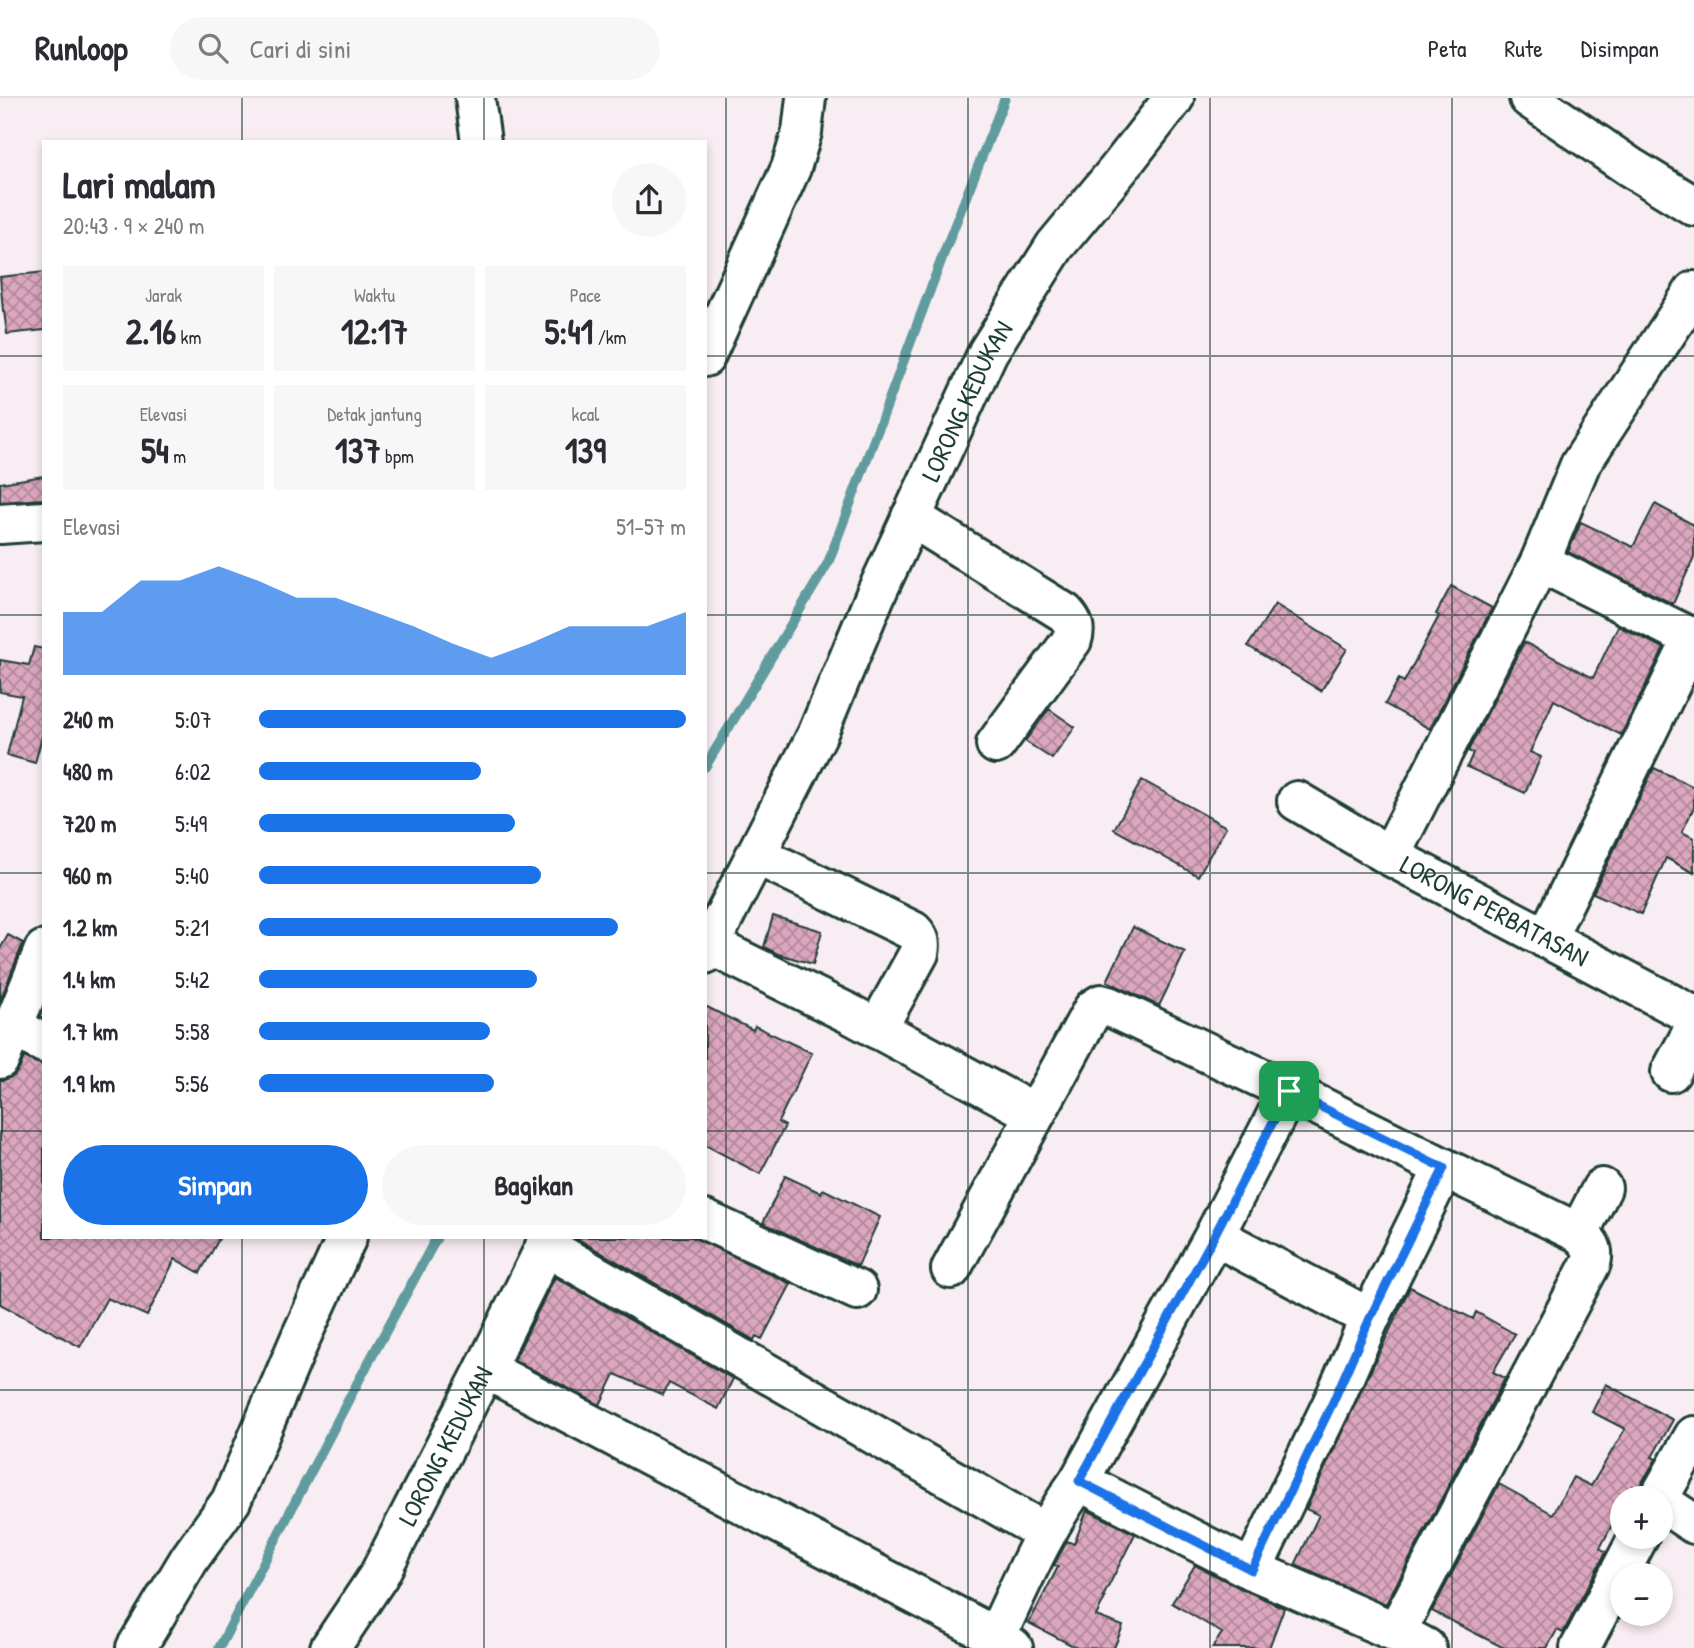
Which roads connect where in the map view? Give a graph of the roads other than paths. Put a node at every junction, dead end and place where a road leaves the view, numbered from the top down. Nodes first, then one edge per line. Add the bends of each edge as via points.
1 (475, 98) edge
2 (806, 98) edge
3 (1174, 98) edge
4 (1529, 98) edge
5 (481, 140) edge
6 (1694, 206) edge
7 (1694, 290) edge
8 (707, 353) edge
9 (911, 517) junction
10 (42, 521) edge
11 (0, 524) edge
12 (1541, 562) junction
13 (1694, 637) edge
14 (996, 744) dead end
15 (1297, 802) dead end
16 (757, 855) junction
17 (1390, 856) junction
18 (1546, 939) junction
19 (708, 949) edge
20 (42, 957) edge
21 (1694, 1016) edge
22 (877, 1029) junction
23 (1694, 1029) edge
24 (19, 1043) edge
25 (1671, 1072) dead end
26 (1289, 1091) junction
27 (1035, 1114) junction
28 (1444, 1168) junction
29 (1602, 1188) dead end
30 (707, 1221) edge
31 (1578, 1233) junction
32 (1214, 1236) junction
33 (346, 1239) edge
34 (547, 1242) edge
35 (951, 1269) dead end
36 (857, 1290) dead end
37 (1370, 1318) junction
38 (485, 1369) junction
39 (1694, 1436) edge
40 (1079, 1481) junction
41 (1667, 1486) edge
42 (1673, 1509) edge
43 (1694, 1524) edge
44 (1046, 1533) junction
45 (1632, 1549) edge
46 (1252, 1570) junction
47 (1411, 1640) edge
48 (1001, 1644) edge
49 (136, 1648) edge
50 (330, 1648) edge
51 (1580, 1648) edge

1 - 5 street
2 - 8 street via 802,132 790,168
3 - 9 street, LORONG KEDUKAN via 1055,246 988,352
4 - 6 street
7 - 12 street via 1580,465
9 - 14 street via 1073,622 1072,640
9 - 16 street, LORONG KEDUKAN via 817,735
10 - 11 street
12 - 13 street
12 - 17 street
13 - 18 street
15 - 17 street, LORONG PERBATASAN
16 - 19 street
16 - 22 street via 918,935 919,953
17 - 18 street, LORONG PERBATASAN
18 - 21 street, LORONG PERBATASAN
19 - 22 street
20 - 24 street
22 - 27 street
23 - 25 street
26 - 27 street via 1101,1004 1093,1009
26 - 28 street
26 - 32 street
27 - 35 street
28 - 31 street
28 - 37 street
29 - 31 street
30 - 36 street
31 - 47 street via 1591,1248 1591,1264
32 - 37 street
32 - 40 street
33 - 49 street via 231,1501
34 - 38 street, LORONG KEDUKAN
34 - 44 street
37 - 46 street
38 - 48 street
38 - 50 street, LORONG KEDUKAN via 379,1575
39 - 41 street
40 - 44 street
40 - 46 street
42 - 43 street
44 - 48 street
45 - 51 street
46 - 47 street

